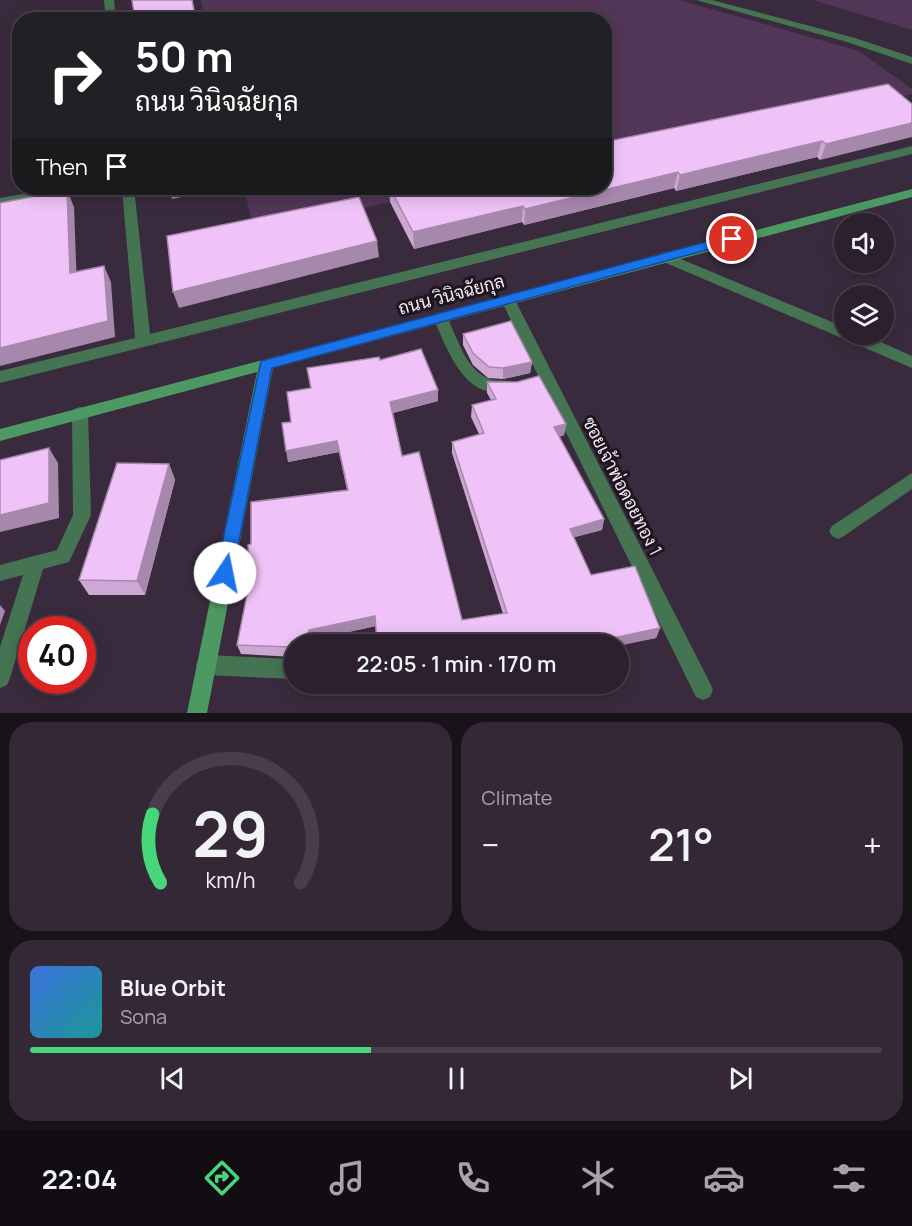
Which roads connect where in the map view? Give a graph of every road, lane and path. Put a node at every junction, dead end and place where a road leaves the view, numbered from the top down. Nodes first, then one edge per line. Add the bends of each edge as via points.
1 (701, 0) edge
2 (912, 61) edge
3 (912, 150) edge
4 (912, 193) edge
5 (38, 195) edge
6 (129, 195) edge
7 (0, 202) edge
8 (664, 256) junction
9 (508, 300) junction
10 (440, 317) junction
11 (834, 329) edge
12 (143, 341) junction
13 (872, 345) edge
14 (912, 362) edge
15 (266, 364) junction
16 (0, 377) edge
17 (528, 381) edge
18 (80, 414) junction
19 (0, 435) edge
20 (912, 480) edge
21 (838, 531) dead end
22 (36, 563) junction
23 (0, 573) edge
24 (206, 665) junction
25 (284, 669) edge
26 (0, 678) edge
27 (703, 690) dead end
28 (197, 713) edge

1 - 2 street
3 - 12 street
4 - 8 street, ถนน วินิจฉัยกุล
5 - 7 street
6 - 12 street
8 - 9 street, ถนน วินิจฉัยกุล
8 - 11 street
9 - 10 street, ถนน วินิจฉัยกุล
9 - 27 street, ซอยเจ้าพ่อดอยทอง 1
10 - 15 street, ถนน วินิจฉัยกุล
10 - 17 street via 468,372 481,384 495,388
12 - 16 street
13 - 14 street
15 - 18 street, ถนน วินิจฉัยกุล
15 - 24 street
18 - 19 street, ถนน วินิจฉัยกุล
18 - 22 street via 82,515 63,556
20 - 21 street
22 - 23 street
22 - 26 street
24 - 25 street
24 - 28 street

